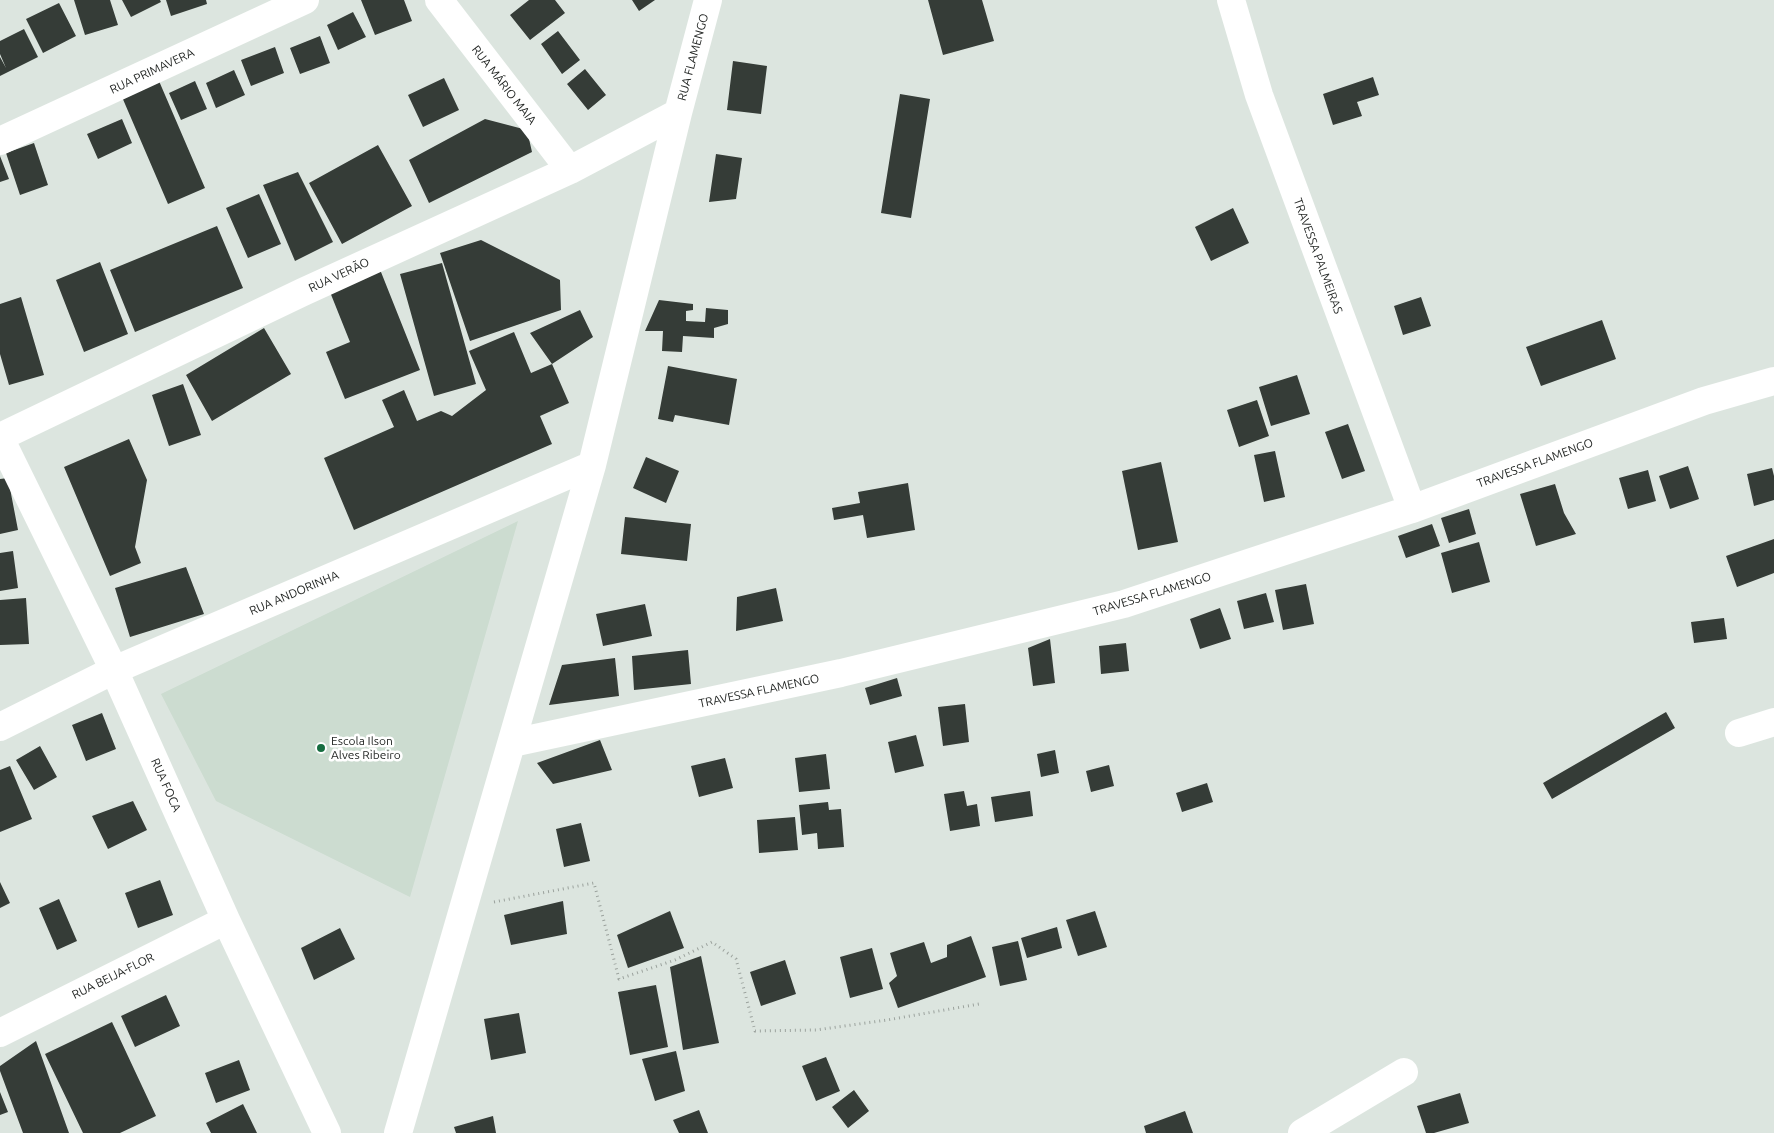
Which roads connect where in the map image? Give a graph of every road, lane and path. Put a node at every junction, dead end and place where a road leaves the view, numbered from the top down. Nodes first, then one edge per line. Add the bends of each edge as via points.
1 (305, 0) edge
2 (439, 0) edge
3 (708, 0) edge
4 (1231, 0) edge
5 (678, 113) junction
6 (0, 141) edge
7 (570, 170) junction
8 (1774, 381) edge
9 (0, 438) edge
10 (592, 466) junction
11 (1412, 509) junction
12 (114, 670) junction
13 (1774, 722) edge
14 (0, 727) edge
15 (1739, 733) dead end
16 (512, 742) junction
17 (464, 908) junction
18 (226, 920) junction
19 (979, 1004) dead end
20 (0, 1032) edge
21 (1404, 1072) dead end
22 (327, 1133) edge
23 (398, 1133) edge
24 (1302, 1133) edge

1 - 6 street, RUA PRIMAVERA
2 - 7 street, RUA MÁRIO MAIA
3 - 5 street, RUA FLAMENGO
4 - 11 street, TRAVESSA PALMEIRAS via 1259,95
5 - 7 street, RUA VERÃO
5 - 10 street, RUA FLAMENGO
7 - 9 street, RUA VERÃO via 303,292
8 - 11 street, TRAVESSA FLAMENGO via 1704,400
9 - 12 street, RUA FOCA
10 - 12 street, RUA ANDORINHA
10 - 16 street, RUA FLAMENGO
11 - 16 street, TRAVESSA FLAMENGO via 1124,604 841,674
12 - 14 street, RUA ANDORINHA
12 - 18 street, RUA FOCA
13 - 15 street
16 - 17 street, RUA FLAMENGO
17 - 19 path via 594,883 619,979 675,960 712,942 736,959 755,1031 816,1030
17 - 23 street, RUA FLAMENGO
18 - 20 street, RUA BEIJA-FLOR
18 - 22 street, RUA FOCA
21 - 24 street

